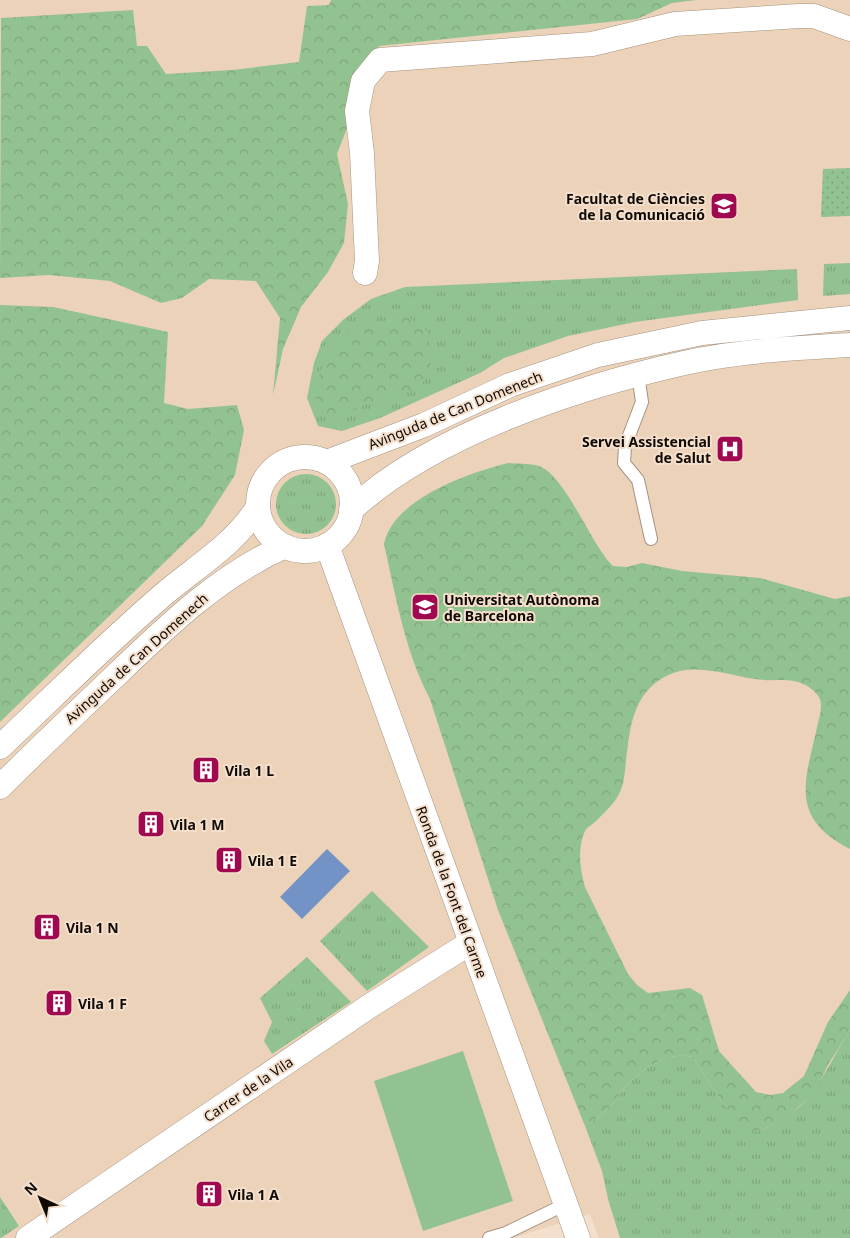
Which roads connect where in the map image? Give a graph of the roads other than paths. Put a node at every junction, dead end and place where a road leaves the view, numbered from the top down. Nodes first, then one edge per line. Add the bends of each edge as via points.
1 (850, 29) edge
2 (365, 273) dead end
3 (850, 318) edge
4 (850, 345) edge
5 (638, 374) junction
6 (327, 462) junction
7 (258, 507) junction
8 (351, 510) junction
9 (651, 539) dead end
10 (328, 545) junction
11 (285, 546) junction
12 (0, 747) edge
13 (0, 787) edge
14 (470, 943) junction
15 (566, 1204) junction
16 (28, 1238) edge
17 (488, 1238) edge
18 (578, 1238) edge

1 - 2 street via 814,16 675,24 592,44 380,60 363,81 357,112 362,153
3 - 6 street, Avinguda de Can Domenech via 702,333 598,355 510,385 424,425
4 - 5 street, Avinguda de Can Domenech via 685,362
5 - 8 street, Avinguda de Can Domenech via 517,413 435,452 372,491
5 - 9 lane via 642,402 625,446 624,463 638,480
6 - 7 street via 302,457 278,465 263,483
6 - 8 street via 347,483
7 - 11 street via 266,530
7 - 12 street, Avinguda de Can Domenech via 239,533 217,554 165,594
8 - 10 street via 342,532
10 - 11 street via 304,551
10 - 14 street, Ronda de la Font del Carme
11 - 13 street, Avinguda de Can Domenech via 227,580 168,625
14 - 15 street, Ronda de la Font del Carme
14 - 16 street, Carrer de la Vila via 368,1008
15 - 17 lane via 506,1233
15 - 18 street, Ronda de la Font del Carme

